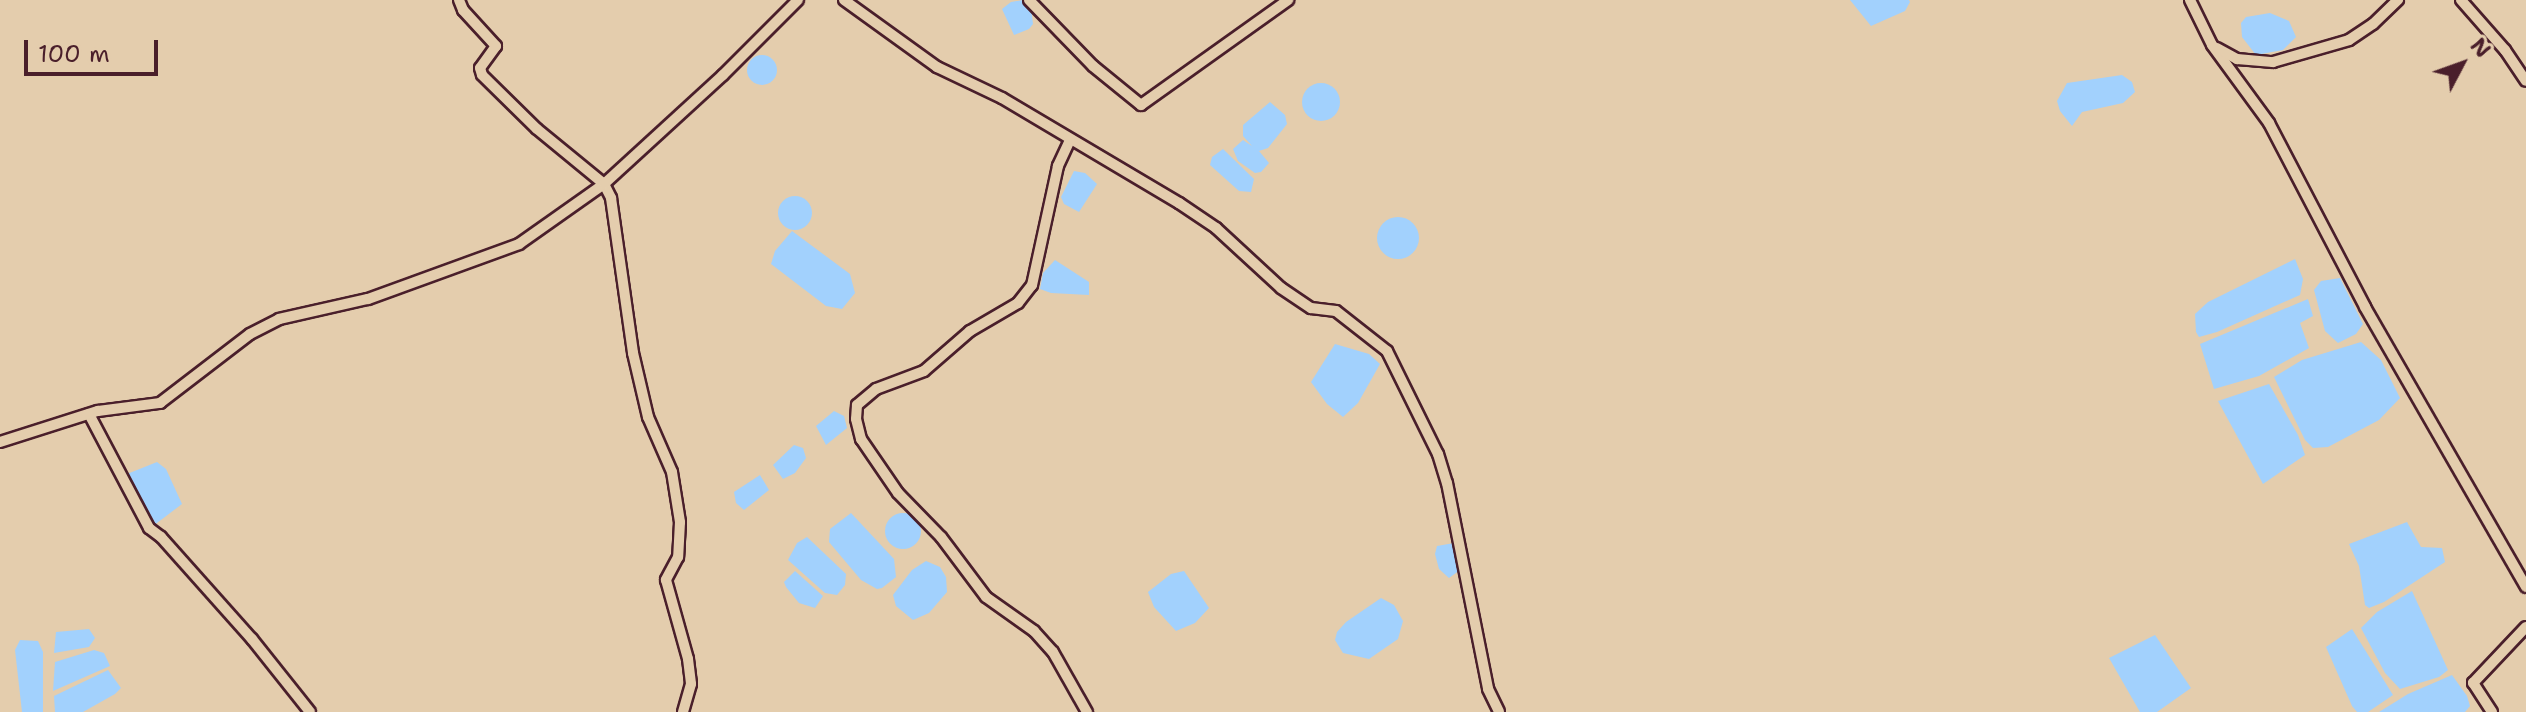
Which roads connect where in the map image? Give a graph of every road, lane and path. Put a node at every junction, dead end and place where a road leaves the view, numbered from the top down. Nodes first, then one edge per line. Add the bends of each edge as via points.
1 (459, 0) edge
2 (798, 0) edge
3 (844, 0) edge
4 (1029, 0) edge
5 (1288, 0) edge
6 (2190, 0) edge
7 (2398, 0) edge
8 (2461, 0) edge
9 (2212, 45) junction
10 (2526, 81) edge
11 (1070, 140) junction
12 (604, 184) junction
13 (89, 414) junction
14 (0, 442) edge
15 (2526, 587) edge
16 (2526, 627) edge
17 (310, 712) edge
18 (683, 712) edge
19 (1087, 712) edge
20 (1499, 712) edge
21 (2492, 712) edge

1 - 12 street via 496,46 480,68 482,75
2 - 12 street
3 - 11 street via 937,67 1002,98
4 - 5 street via 1093,66 1141,105
6 - 9 street
7 - 9 street via 2349,40 2273,62 2237,59
8 - 10 street
9 - 15 street via 2269,123 2365,307
11 - 19 street via 1056,176 1032,285 1018,303 970,331 924,371 876,389 857,405 856,419 861,439 898,493 941,537 986,597 1034,631 1053,652
11 - 20 street via 1179,203 1216,228 1281,288 1311,308 1336,311 1387,351 1447,483 1488,689
12 - 13 street via 519,244 368,299 279,319 250,334 160,403
12 - 18 street via 611,198 643,397 653,434 672,472 677,503 678,557 666,580 688,659 691,684
13 - 14 street
13 - 17 street via 149,528 252,639
16 - 21 street via 2473,683

